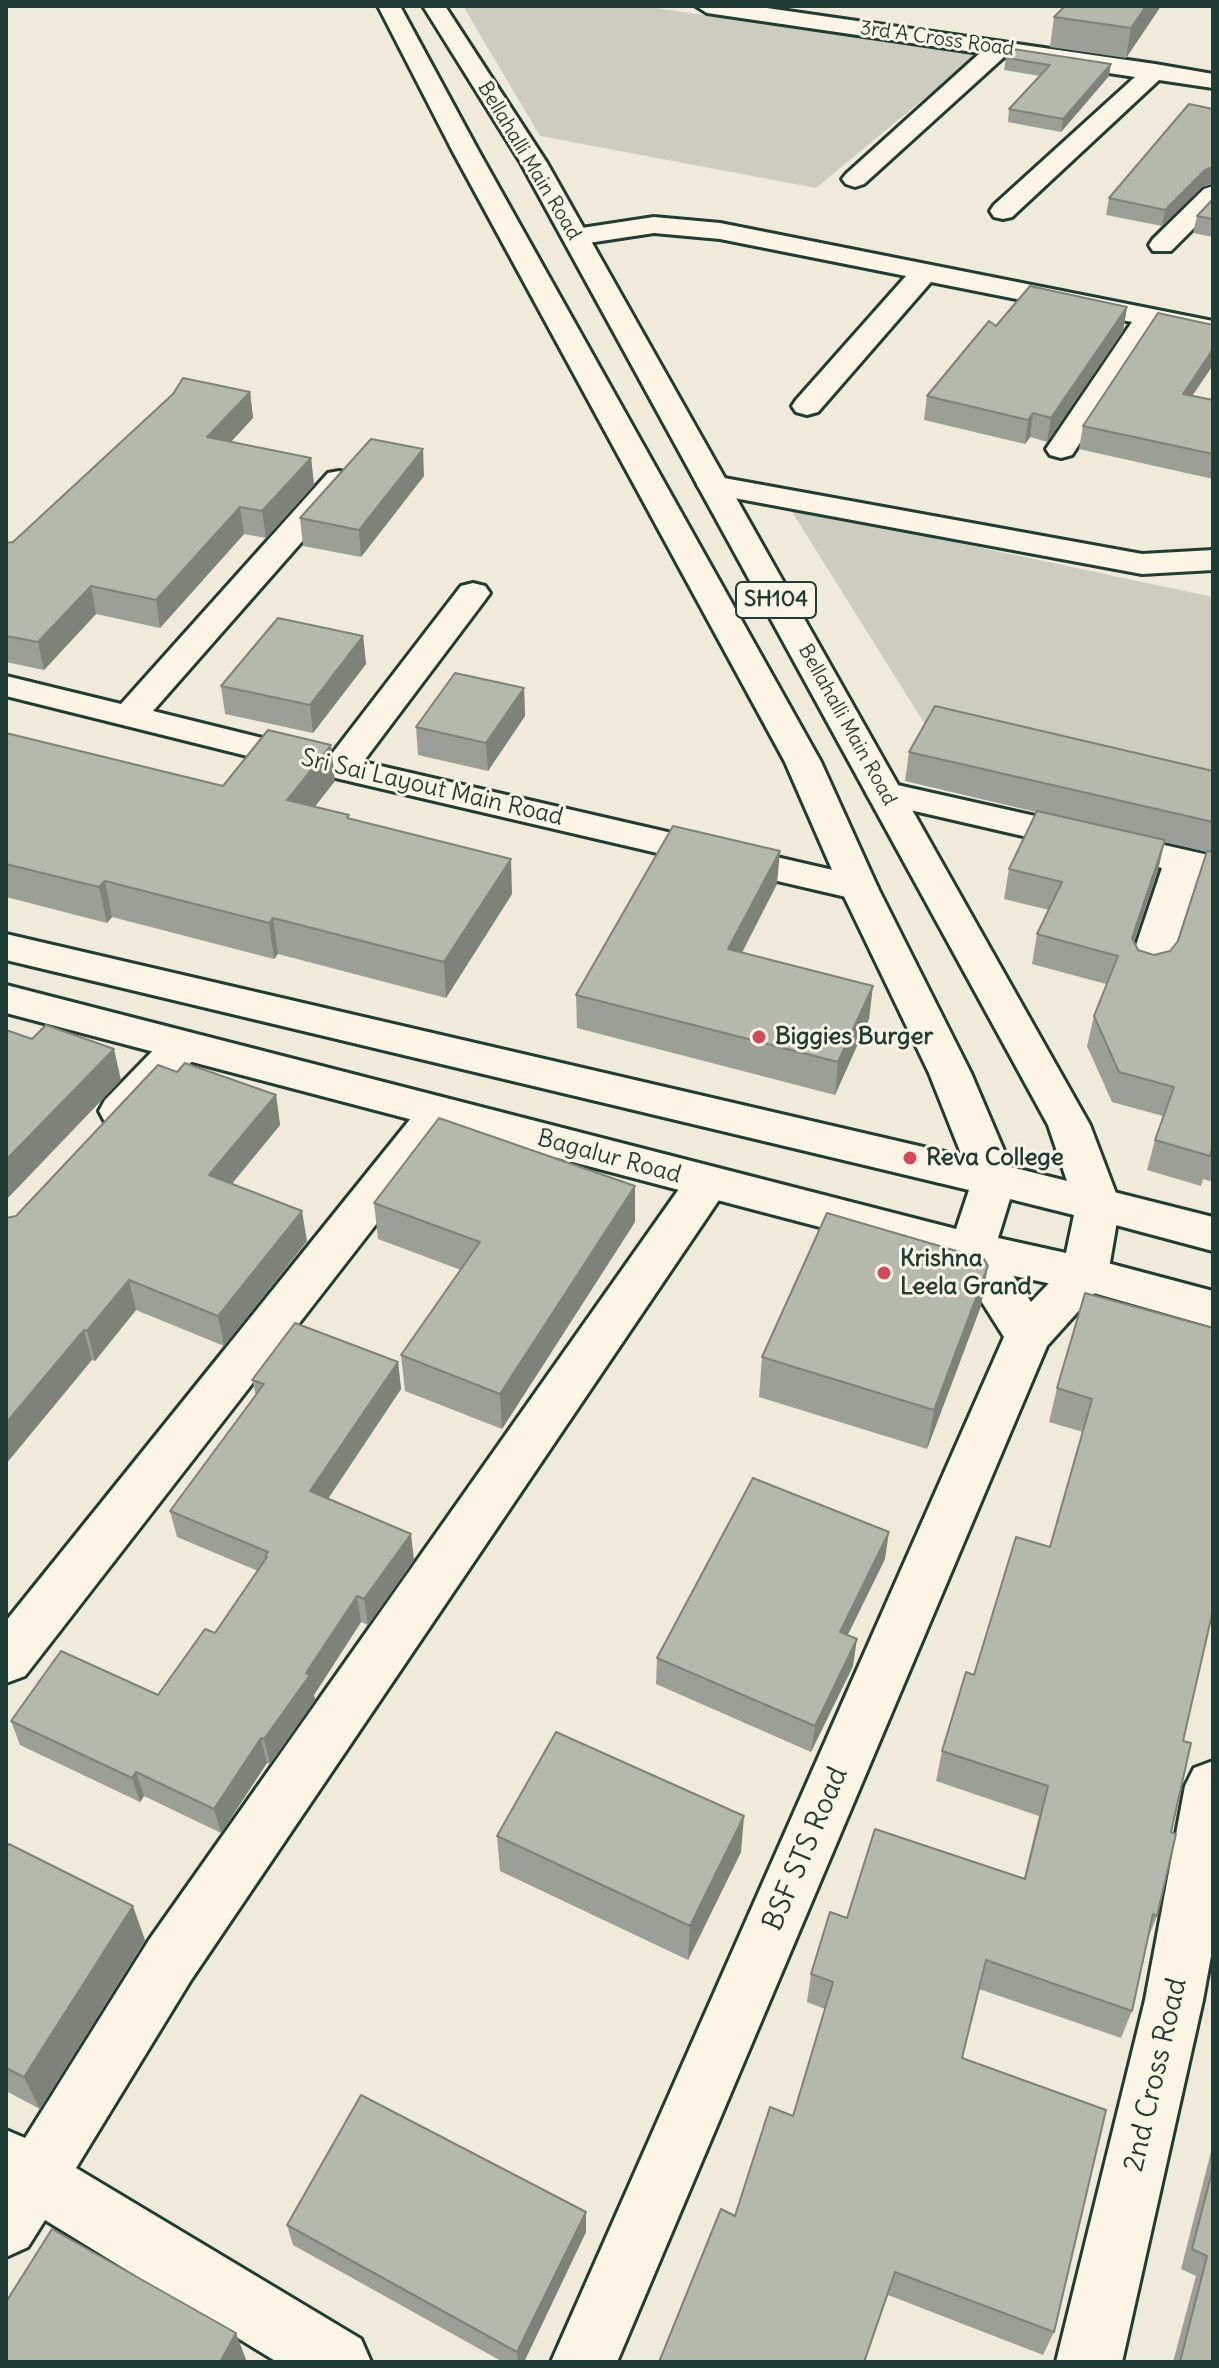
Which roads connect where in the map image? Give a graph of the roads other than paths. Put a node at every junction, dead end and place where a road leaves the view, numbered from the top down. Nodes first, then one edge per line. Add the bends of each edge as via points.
1 (389, 6) edge
2 (434, 6) edge
3 (707, 6) edge
4 (1046, 34) dead end
5 (1000, 48) junction
6 (1027, 52) junction
7 (1155, 71) junction
8 (1213, 81) edge
9 (855, 179) dead end
10 (1213, 194) edge
11 (1003, 211) dead end
12 (575, 237) junction
13 (1162, 245) dead end
14 (926, 270) junction
15 (1149, 317) junction
16 (1213, 330) edge
17 (807, 406) dead end
18 (1061, 449) dead end
19 (363, 454) edge
20 (713, 485) junction
21 (1213, 560) edge
22 (473, 593) dead end
23 (6, 686) edge
24 (131, 714) junction
25 (340, 768) junction
26 (884, 793) junction
27 (1199, 865) edge
28 (859, 888) junction
29 (6, 947) edge
30 (1148, 969) edge
31 (6, 999) edge
32 (182, 1046) junction
33 (439, 1113) junction
34 (94, 1139) edge
35 (994, 1180) junction
36 (707, 1183) junction
37 (1098, 1204) junction
38 (1213, 1234) edge
39 (972, 1250) junction
40 (1085, 1274) junction
41 (1213, 1309) edge
42 (1028, 1336) junction
43 (6, 1660) edge
44 (1213, 1786) edge
45 (16, 2188) edge
46 (338, 2362) edge
47 (584, 2362) edge
48 (1089, 2362) edge

1 - 28 street, Bellahalli Main Road / SH104 via 803,762
2 - 12 street, Bellahalli Main Road / SH104
3 - 5 street, 3rd A Cross Road
4 - 6 street
5 - 6 street, 3rd A Cross Road
5 - 9 street
6 - 7 street, 3rd A Cross Road
7 - 8 street, 3rd A Cross Road
7 - 11 street
10 - 13 street
12 - 14 street via 654,225 686,226
12 - 20 street, Bellahalli Main Road / SH104
14 - 15 street
14 - 17 street
15 - 16 street
15 - 18 street
19 - 24 street
20 - 21 street via 1142,564
20 - 26 street, Bellahalli Main Road / SH104
22 - 25 street
23 - 24 street, Sri Sai Layout Main Road
24 - 25 street, Sri Sai Layout Main Road
25 - 28 street, Sri Sai Layout Main Road
26 - 27 street
26 - 37 street, Bellahalli Main Road / SH104 via 1069,1125
27 - 30 street
28 - 35 street, Bellahalli Main Road / SH104 via 950,1073
29 - 35 street
31 - 32 street, Bagalur Road
32 - 33 street, Bagalur Road
32 - 34 street
33 - 36 street, Bagalur Road
33 - 43 street
35 - 37 street
35 - 39 street
36 - 39 street, Bagalur Road
36 - 45 street
37 - 38 street
37 - 40 street
39 - 40 street, Bagalur Road
39 - 42 street
40 - 41 street, Bagalur Road
40 - 42 street, BSF STS Road
42 - 47 street, BSF STS Road
44 - 48 street, 2nd Cross Road via 1174,2000
45 - 46 street

